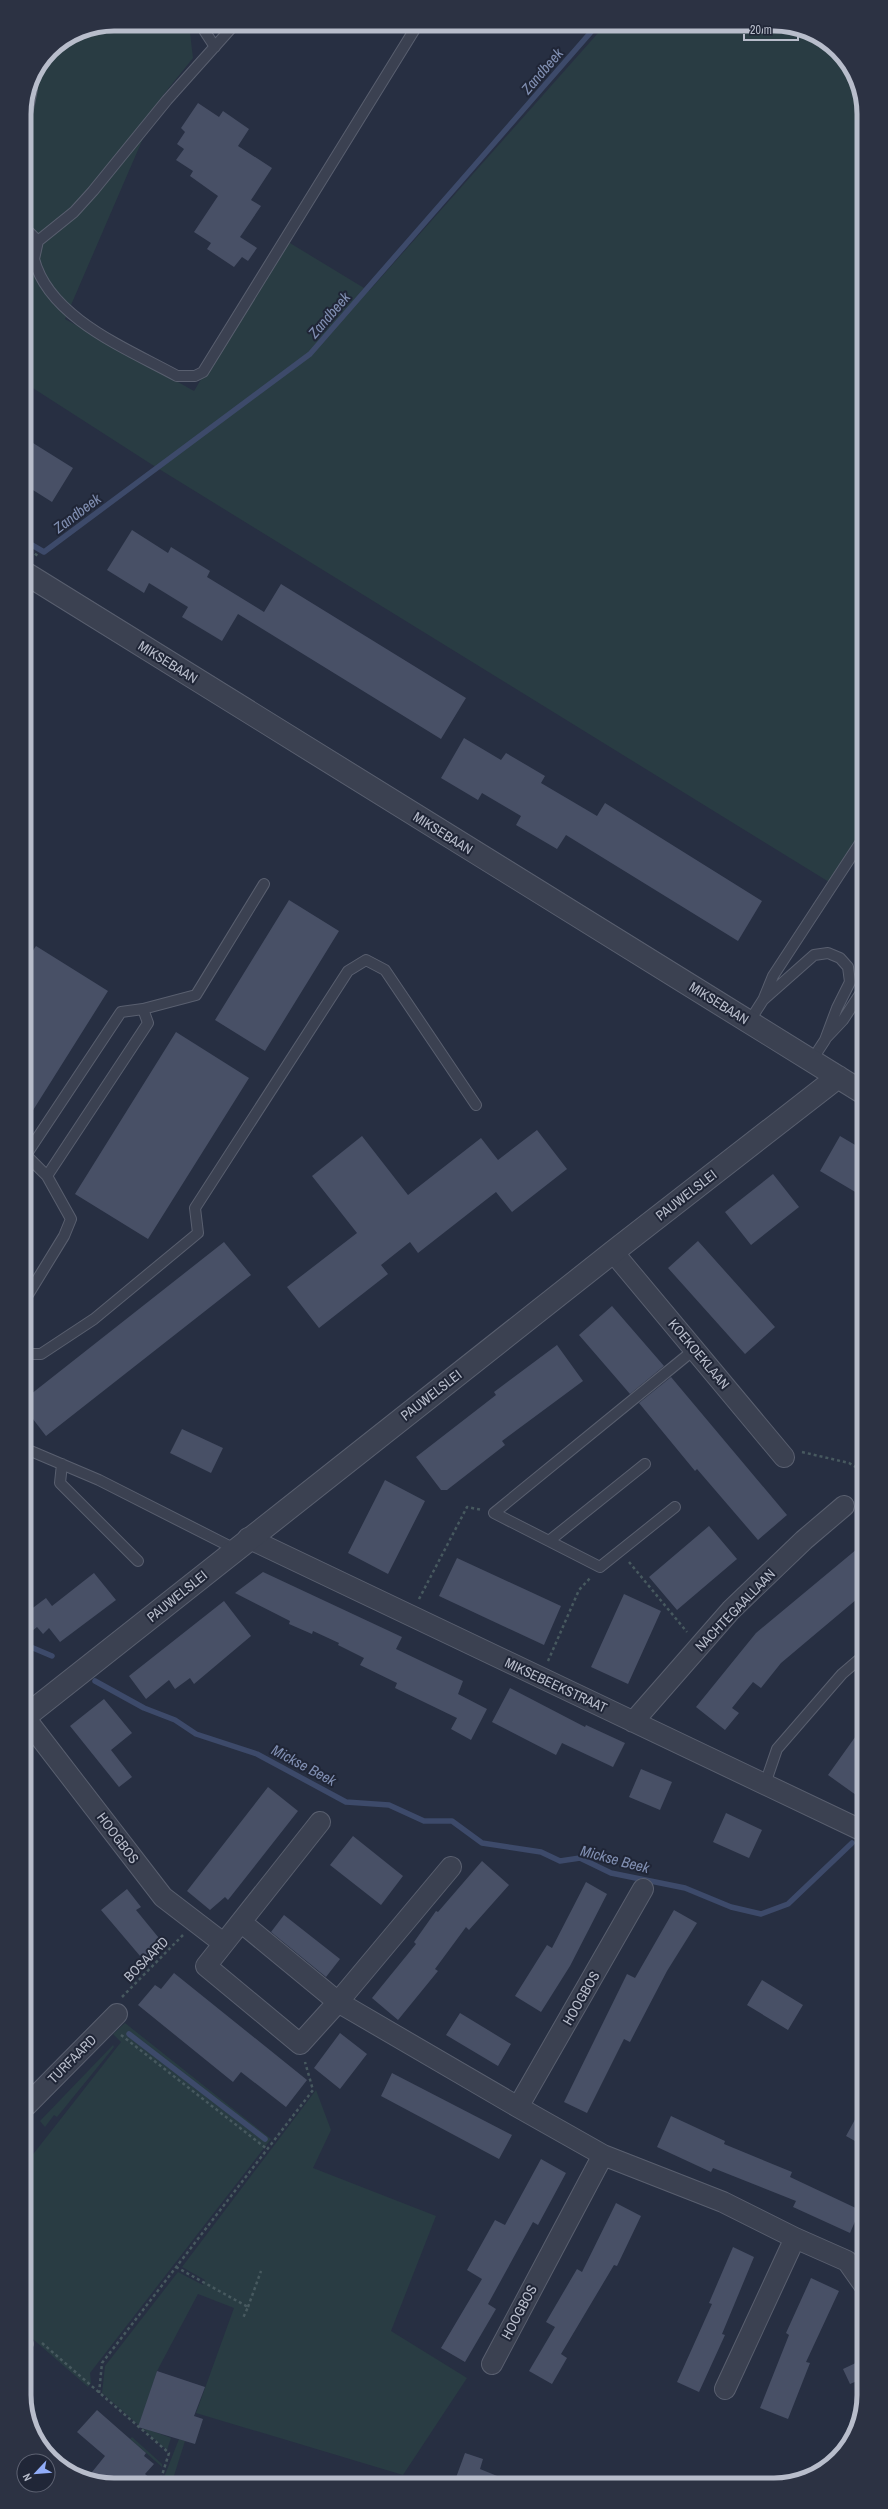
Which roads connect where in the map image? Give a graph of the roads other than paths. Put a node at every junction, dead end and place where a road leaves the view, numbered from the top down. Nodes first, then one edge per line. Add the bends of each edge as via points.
1 (204, 31) edge
2 (229, 31) edge
3 (414, 31) edge
4 (214, 47) junction
5 (31, 234) edge
6 (38, 241) junction
7 (34, 259) junction
8 (31, 263) edge
9 (31, 577) edge
10 (857, 848) edge
11 (264, 884) dead end
12 (857, 999) edge
13 (763, 1000) junction
14 (143, 1009) junction
15 (749, 1022) junction
16 (825, 1040) junction
17 (812, 1060) junction
18 (838, 1077) junction
19 (857, 1089) edge
20 (476, 1105) dead end
21 (31, 1147) edge
22 (31, 1160) edge
23 (47, 1176) junction
24 (613, 1252) junction
25 (31, 1290) edge
26 (695, 1350) junction
27 (31, 1354) edge
28 (31, 1451) edge
29 (784, 1457) road end
30 (62, 1464) junction
31 (645, 1464) dead end
32 (844, 1506) dead end
33 (675, 1507) dead end
34 (549, 1541) junction
35 (242, 1544) junction
36 (138, 1560) dead end
37 (857, 1661) edge
38 (31, 1712) edge
39 (633, 1722) junction
40 (31, 1725) edge
41 (765, 1784) junction
42 (320, 1822) dead end
43 (857, 1827) edge
44 (451, 1867) dead end
45 (643, 1889) dead end
46 (241, 1922) junction
47 (223, 1943) junction
48 (338, 2002) junction
49 (112, 2019) road end
50 (31, 2101) edge
51 (518, 2107) junction
52 (604, 2155) junction
53 (795, 2238) junction
54 (857, 2275) edge
55 (492, 2364) dead end
56 (726, 2389) dead end

1 - 4 lane
2 - 4 lane
3 - 7 lane via 203,372 195,376 177,376 76,318 61,306 50,292 37,272
4 - 6 lane via 74,212
5 - 6 lane
6 - 7 lane
7 - 8 lane
9 - 15 street, MIKSEBAAN
10 - 13 lane via 773,976
11 - 14 lane via 196,995
12 - 16 lane via 843,1020
13 - 15 lane
13 - 16 lane via 814,955 828,953 840,958 848,967 850,982
14 - 21 lane via 121,1012
14 - 23 lane via 148,1023
15 - 17 street, MIKSEBAAN
16 - 17 lane
17 - 18 street, MIKSEBAAN
18 - 19 street, MIKSEBAAN
18 - 24 street, PAUWELSLEI
20 - 27 lane via 385,970 366,960 348,971 195,1208 198,1233 94,1319 41,1354
22 - 23 lane
23 - 25 lane via 71,1219 64,1236
24 - 26 street, KOEKOEKLAAN
24 - 35 street, PAUWELSLEI
26 - 29 street, KOEKOEKLAAN
26 - 34 lane via 494,1513
28 - 30 lane
30 - 35 lane
30 - 36 lane via 60,1483
31 - 34 lane
32 - 39 street, NACHTEGAALLAAN via 736,1605
33 - 34 lane via 600,1567
35 - 38 street, PAUWELSLEI
35 - 39 street, MIKSEBEEKSTRAAT via 411,1616
37 - 41 lane via 842,1674 777,1749
39 - 41 street, MIKSEBEEKSTRAAT
40 - 47 street, HOOGBOS via 163,1897
41 - 43 street, MIKSEBEEKSTRAAT
42 - 46 street
44 - 48 street
45 - 51 street, HOOGBOS
46 - 47 street
46 - 48 street
47 - 48 street via 206,1966 300,2044
48 - 51 street
49 - 50 street, TURFAARD
51 - 52 street
52 - 53 street via 723,2202
52 - 55 street, HOOGBOS
53 - 54 street via 847,2261
53 - 56 street

